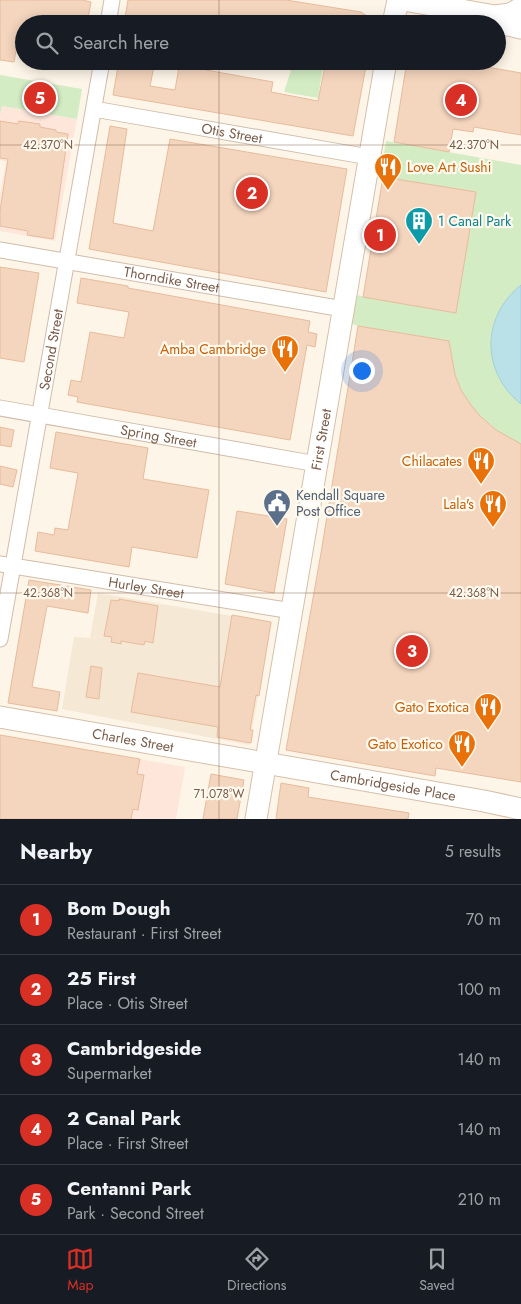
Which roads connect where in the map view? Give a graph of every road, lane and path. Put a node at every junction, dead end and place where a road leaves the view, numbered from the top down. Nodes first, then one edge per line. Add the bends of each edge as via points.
1 (112, 0) edge
2 (398, 0) edge
3 (403, 0) edge
4 (521, 8) edge
5 (110, 15) edge
6 (395, 15) edge
7 (483, 15) joint
8 (506, 24) edge
9 (521, 28) edge
10 (100, 70) edge
11 (384, 70) edge
12 (94, 109) junction
13 (369, 157) junction
14 (0, 250) edge
15 (67, 261) junction
16 (343, 309) junction
17 (0, 408) edge
18 (38, 415) junction
19 (317, 464) junction
20 (6, 565) edge
21 (292, 611) junction
22 (0, 639) edge
23 (0, 717) edge
24 (266, 763) junction
25 (521, 809) edge
26 (256, 819) edge

1 - 5 street
2 - 6 street
3 - 7 street
4 - 7 street via 505,15
8 - 9 street
10 - 12 street, Second Street
11 - 13 street, First Street
12 - 13 street, Otis Street
12 - 15 street, Second Street
13 - 16 street, First Street
14 - 15 street, Thorndike Street
15 - 16 street, Thorndike Street
15 - 18 street, Second Street
16 - 19 street, First Street
17 - 18 street, Spring Street
18 - 19 street, Spring Street
18 - 20 street, Second Street
19 - 21 street, First Street
20 - 21 street, Hurley Street
20 - 22 street, Second Street
21 - 24 street, First Street
23 - 24 street, Charles Street
24 - 25 street, Cambridgeside Place
24 - 26 street, First Street

